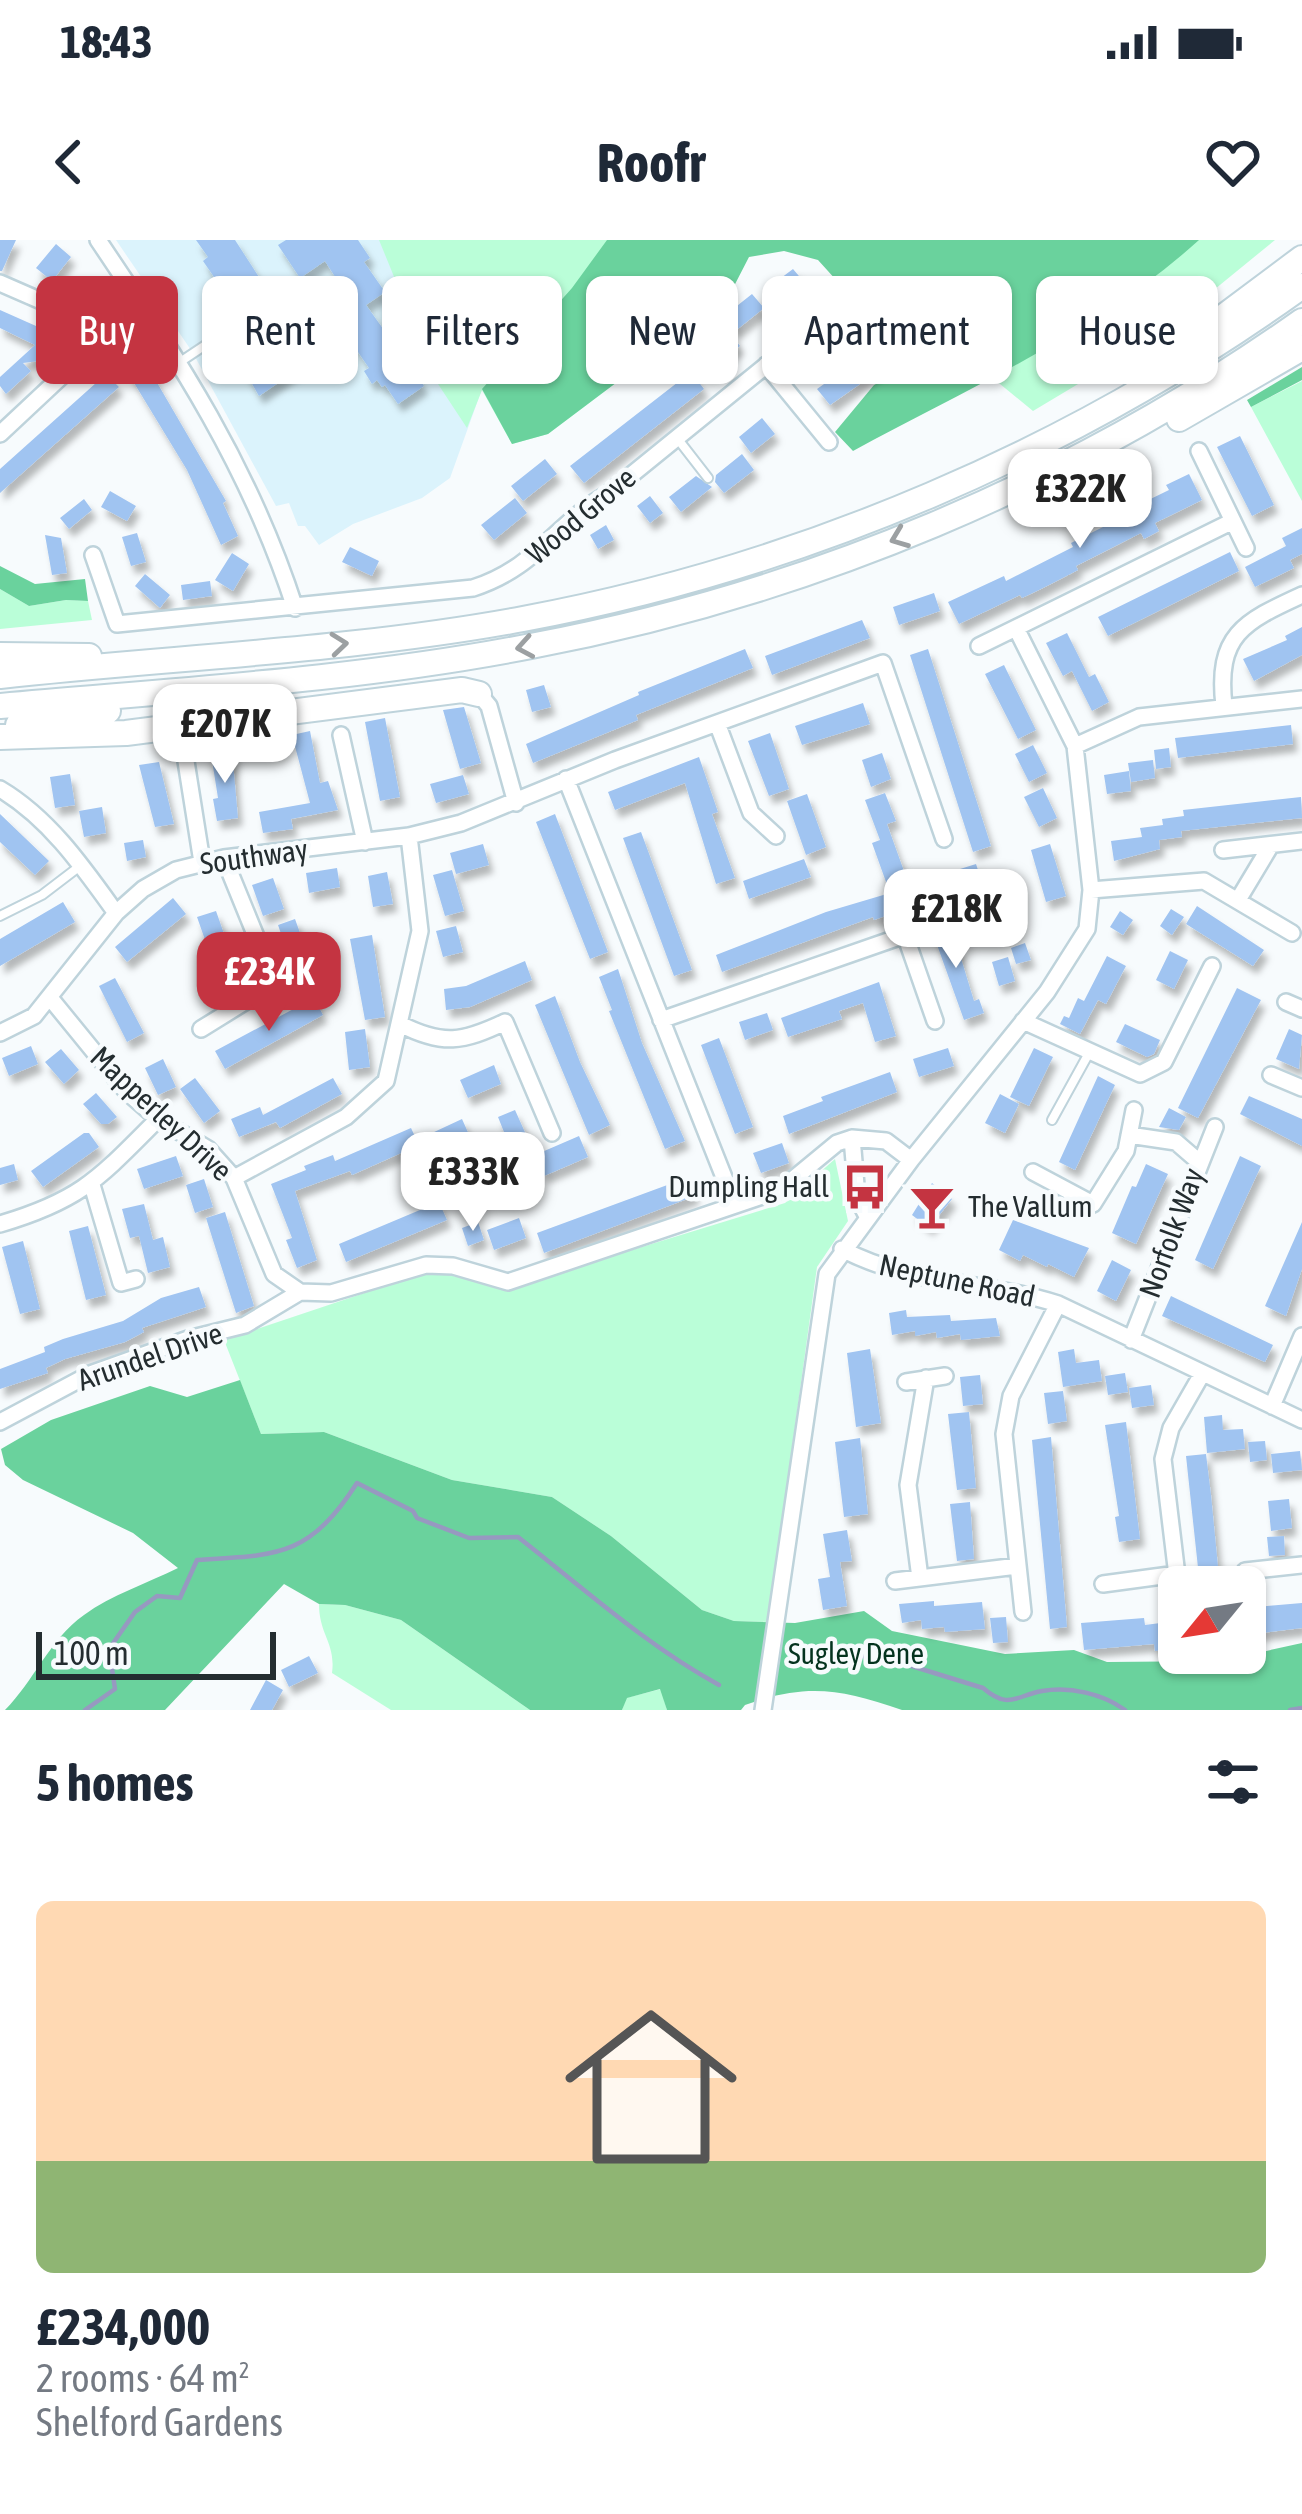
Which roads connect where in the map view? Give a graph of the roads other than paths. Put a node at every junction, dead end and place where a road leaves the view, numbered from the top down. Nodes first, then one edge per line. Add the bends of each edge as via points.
1 (98, 240) edge
2 (1302, 259) edge
3 (122, 276) edge
4 (0, 283) edge
5 (1302, 286) edge
6 (36, 299) edge
7 (1302, 321) edge
8 (202, 347) edge
9 (1302, 348) edge
10 (178, 359) edge
11 (180, 362) junction
12 (54, 384) edge
13 (1142, 390) junction
14 (0, 434) edge
15 (677, 438) junction
16 (830, 442) dead end
17 (1198, 451) dead end
18 (708, 478) dead end
19 (1006, 493) junction
20 (1233, 521) junction
21 (1246, 548) dead end
22 (93, 555) dead end
23 (1302, 595) edge
24 (295, 608) junction
25 (1016, 628) junction
26 (979, 646) dead end
27 (0, 655) edge
28 (139, 661) junction
29 (0, 676) edge
30 (179, 689) junction
31 (479, 694) joint
32 (1302, 699) edge
33 (0, 706) edge
34 (1224, 706) junction
35 (716, 723) junction
36 (0, 728) edge
37 (341, 735) dead end
38 (0, 737) edge
39 (1075, 746) junction
40 (184, 755) dead end
41 (566, 779) junction
42 (0, 789) edge
43 (516, 803) junction
44 (409, 836) junction
45 (776, 836) dead end
46 (944, 839) dead end
47 (1302, 841) edge
48 (365, 842) junction
49 (1271, 844) junction
50 (1223, 850) dead end
51 (224, 858) junction
52 (202, 862) junction
53 (81, 865) junction
54 (1091, 890) junction
55 (1238, 900) junction
56 (116, 913) junction
57 (0, 916) edge
58 (1297, 935) edge
59 (303, 966) dead end
60 (1211, 966) dead end
61 (275, 983) junction
62 (51, 999) junction
63 (662, 1020) junction
64 (934, 1022) dead end
65 (1023, 1022) junction
66 (400, 1024) junction
67 (201, 1029) dead end
68 (0, 1034) edge
69 (1090, 1052) junction
70 (1271, 1075) dead end
71 (1302, 1088) edge
72 (563, 1103) dead end
73 (1134, 1110) dead end
74 (543, 1112) junction
75 (158, 1119) junction
76 (1052, 1120) dead end
77 (1215, 1127) dead end
78 (552, 1133) dead end
79 (1129, 1135) junction
80 (852, 1138) junction
81 (910, 1160) junction
82 (1198, 1161) junction
83 (1033, 1172) dead end
84 (234, 1178) junction
85 (92, 1185) junction
86 (735, 1205) junction
87 (867, 1216) junction
88 (0, 1223) edge
89 (842, 1250) junction
90 (136, 1279) dead end
91 (300, 1292) junction
92 (1058, 1304) junction
93 (1302, 1336) edge
94 (1131, 1340) junction
95 (1202, 1374) junction
96 (945, 1376) dead end
97 (926, 1378) junction
98 (906, 1382) dead end
99 (1271, 1406) junction
100 (1302, 1420) edge
101 (0, 1423) edge
102 (1302, 1564) edge
103 (1018, 1566) junction
104 (1176, 1566) edge
105 (1266, 1568) edge
106 (1158, 1577) edge
107 (920, 1578) junction
108 (895, 1581) dead end
109 (1103, 1584) dead end
110 (1023, 1612) dead end
111 (763, 1710) edge

1 - 3 street
2 - 13 highway via 1203,332
4 - 6 street
5 - 13 highway
7 - 19 highway via 1156,414
8 - 11 lane
9 - 19 highway via 1120,451
10 - 11 street
11 - 24 street via 263,516
12 - 14 street
28 -> 13 highway via 417,635 668,585 907,504
15 - 16 street, Wood Grove via 772,360
15 - 18 lane
15 - 24 street, Wood Grove via 495,581
17 - 20 street
19 -> 30 highway via 829,565 633,624 422,663
20 - 21 street
20 - 25 street
22 - 24 street, Wood Grove via 117,624
23 - 34 street via 1244,624 1224,652
25 - 26 street
25 - 39 street
27 - 28 highway
28 - 29 highway
30 - 33 highway
30 - 36 highway
31 - 38 highway via 126,733
31 - 43 street
32 - 34 street
34 - 39 street via 1139,717
35 - 41 street, Southway
35 - 45 street via 751,813
35 - 46 street, Southway via 883,663
37 - 48 street
39 - 54 street
40 - 52 street
41 - 43 street, Southway
41 - 63 street
42 - 53 street
43 - 44 street, Southway
44 - 48 street, Southway
44 - 66 street via 420,931
47 - 49 street
48 - 51 street, Southway
49 - 50 street
49 - 55 street
51 - 52 street, Southway
51 - 61 street
52 - 56 street, Southway via 143,889
53 - 56 street
53 - 57 lane
54 - 55 street via 1204,880
54 - 65 street via 1087,929
55 - 58 street
56 - 62 street, Southway
59 - 61 street
60 - 69 street via 1164,1062 1140,1074
61 - 67 street
62 - 68 street, Southway
62 - 75 street, Mapperley Drive
63 - 64 street via 905,935
63 - 86 street
65 - 69 street
65 - 81 street
66 - 74 street via 453,1040 505,1022
66 - 84 street via 386,1081 346,1117
69 - 76 lane
70 - 71 street
72 - 74 street
73 - 79 street
74 - 78 street
75 - 84 street, Mapperley Drive via 208,1149
75 - 85 street
77 - 82 street, Norfolk Way
79 - 82 street via 1176,1142
79 - 83 street via 1094,1204
80 - 81 street via 886,1141
80 - 86 street via 780,1190
80 - 87 street via 857,1198
81 - 87 street
82 - 94 street, Norfolk Way
84 - 91 street, Mapperley Drive via 274,1274
85 - 88 street
85 - 90 street via 121,1283
86 - 91 street via 508,1282 426,1264 331,1293
87 - 89 street
89 - 92 street, Neptune Road via 891,1272
89 - 111 street, Neptune Road via 824,1286
91 - 101 street, Arundel Drive via 244,1325 90,1374
92 - 94 street, Neptune Road
92 - 103 street via 1011,1396 1004,1434
93 - 99 street
94 - 95 street, Neptune Road
95 - 99 street, Neptune Road
95 - 104 street via 1163,1459
96 - 97 street
97 - 98 street
97 - 107 street via 908,1484
99 - 100 street, Neptune Road
102 - 105 street
103 - 107 street
103 - 110 street
106 - 109 street
107 - 108 street

